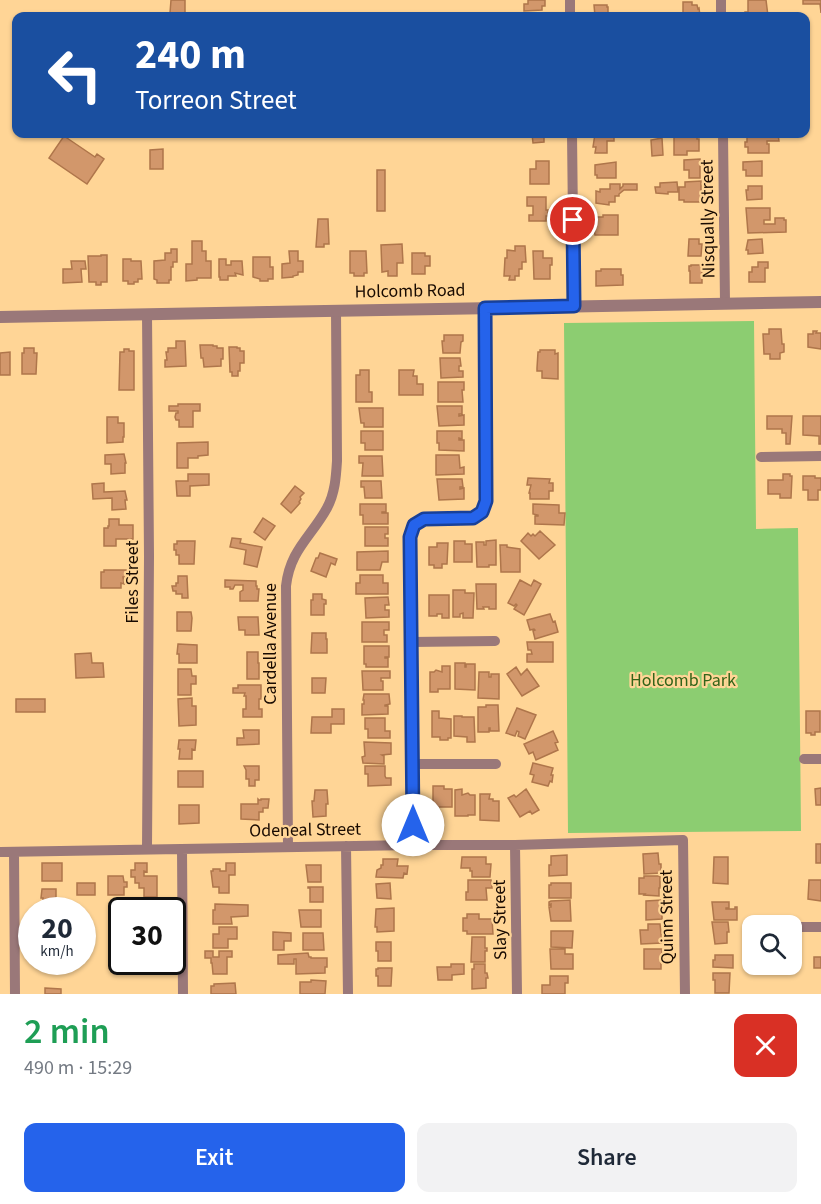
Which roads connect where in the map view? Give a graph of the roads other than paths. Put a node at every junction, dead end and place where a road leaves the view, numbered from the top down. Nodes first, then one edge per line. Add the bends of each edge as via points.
1 (572, 138) edge
2 (723, 138) edge
3 (821, 302) edge
4 (725, 303) junction
5 (574, 306) junction
6 (485, 308) junction
7 (336, 310) junction
8 (147, 314) junction
9 (0, 317) edge
10 (821, 456) edge
11 (761, 457) dead end
12 (495, 641) dead end
13 (411, 642) junction
14 (804, 759) dead end
15 (821, 759) edge
16 (412, 764) junction
17 (496, 764) dead end
18 (682, 840) joint
19 (413, 845) junction
20 (515, 845) junction
21 (346, 846) junction
22 (288, 847) junction
23 (147, 849) junction
24 (182, 849) junction
25 (0, 852) edge
26 (14, 852) junction
27 (802, 927) edge
28 (821, 927) edge
29 (15, 994) edge
30 (183, 994) edge
31 (348, 994) edge
32 (517, 994) edge
33 (685, 994) edge

1 - 5 street
2 - 4 street, Nisqually Street
3 - 4 street, Holcomb Road
4 - 5 street, Holcomb Road
5 - 6 street, Holcomb Road
6 - 7 street, Holcomb Road
6 - 13 street via 486,501 482,512 473,518 424,519 414,525 410,537
7 - 8 street, Holcomb Road
7 - 22 street, Cardella Avenue via 335,486 328,507 296,552 287,573
8 - 9 street, Holcomb Road
8 - 23 street, Files Street
10 - 11 street
12 - 13 street
13 - 16 street
14 - 15 street
16 - 17 street
16 - 19 street
18 - 20 street, Odeneal Street
18 - 33 street, Quinn Street
19 - 20 street, Odeneal Street
19 - 21 street, Odeneal Street
20 - 32 street, Slay Street
21 - 22 street, Odeneal Street
21 - 31 street
22 - 24 street, Odeneal Street
23 - 24 street, Odeneal Street
23 - 26 street, Odeneal Street
24 - 30 street
25 - 26 street, Odeneal Street
26 - 29 street
27 - 28 street

